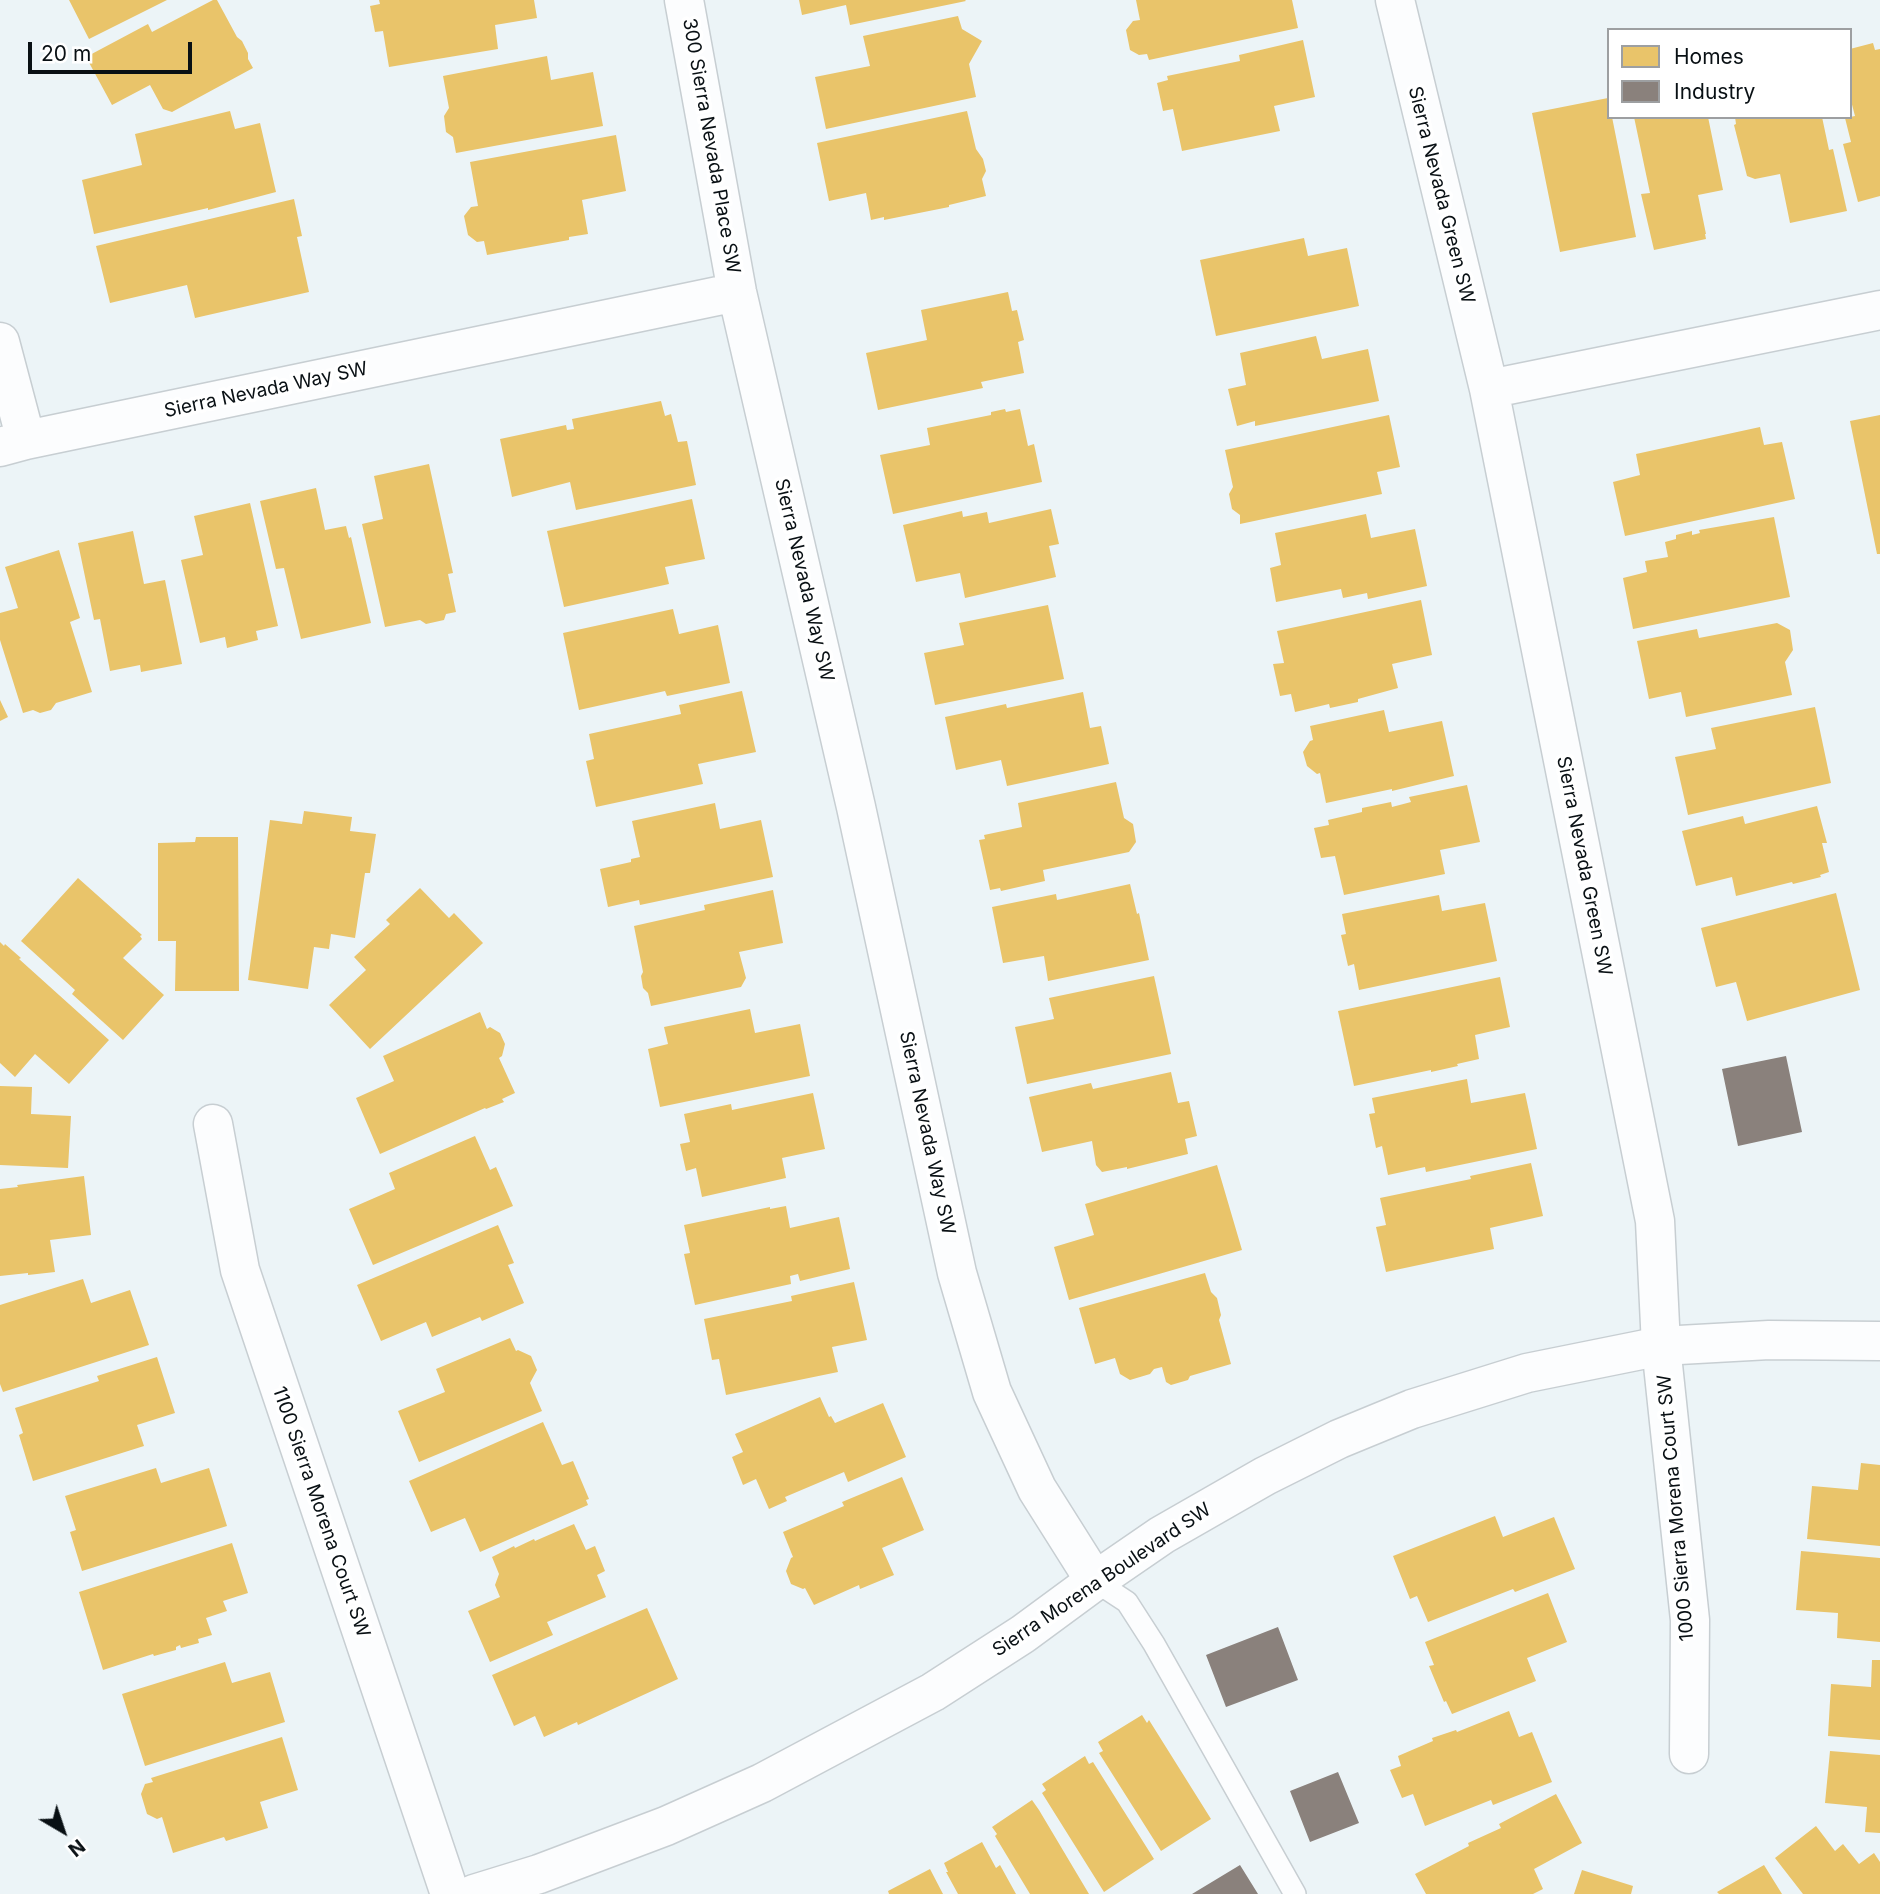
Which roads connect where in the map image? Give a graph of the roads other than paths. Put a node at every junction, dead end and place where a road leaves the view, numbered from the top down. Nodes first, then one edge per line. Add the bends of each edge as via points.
1 (684, 0) edge
2 (1395, 0) edge
3 (737, 292) junction
4 (1880, 310) edge
5 (0, 342) edge
6 (1489, 389) junction
7 (13, 443) edge
8 (213, 1124) dead end
9 (1880, 1341) edge
10 (1661, 1346) junction
11 (1095, 1581) junction
12 (1689, 1754) dead end
13 (450, 1894) edge
14 (474, 1894) edge
15 (1295, 1894) edge

1 - 3 street, 300 Sierra Nevada Place SW
2 - 6 street, Sierra Nevada Green SW
3 - 7 street, Sierra Nevada Way SW
3 - 11 street, Sierra Nevada Way SW via 957,1273 992,1392 1037,1489
4 - 6 street
5 - 7 street
6 - 10 street, Sierra Nevada Green SW via 1655,1221
8 - 13 street, 1100 Sierra Morena Court SW via 240,1270
9 - 10 street, Sierra Morena Boulevard SW via 1769,1340
10 - 11 street, Sierra Morena Boulevard SW via 1527,1373 1412,1409 1339,1439 1162,1535
10 - 12 street, 1000 Sierra Morena Court SW via 1690,1620
11 - 14 street, Sierra Morena Boulevard SW via 933,1692 762,1783 666,1826
11 - 15 lane via 1128,1602

